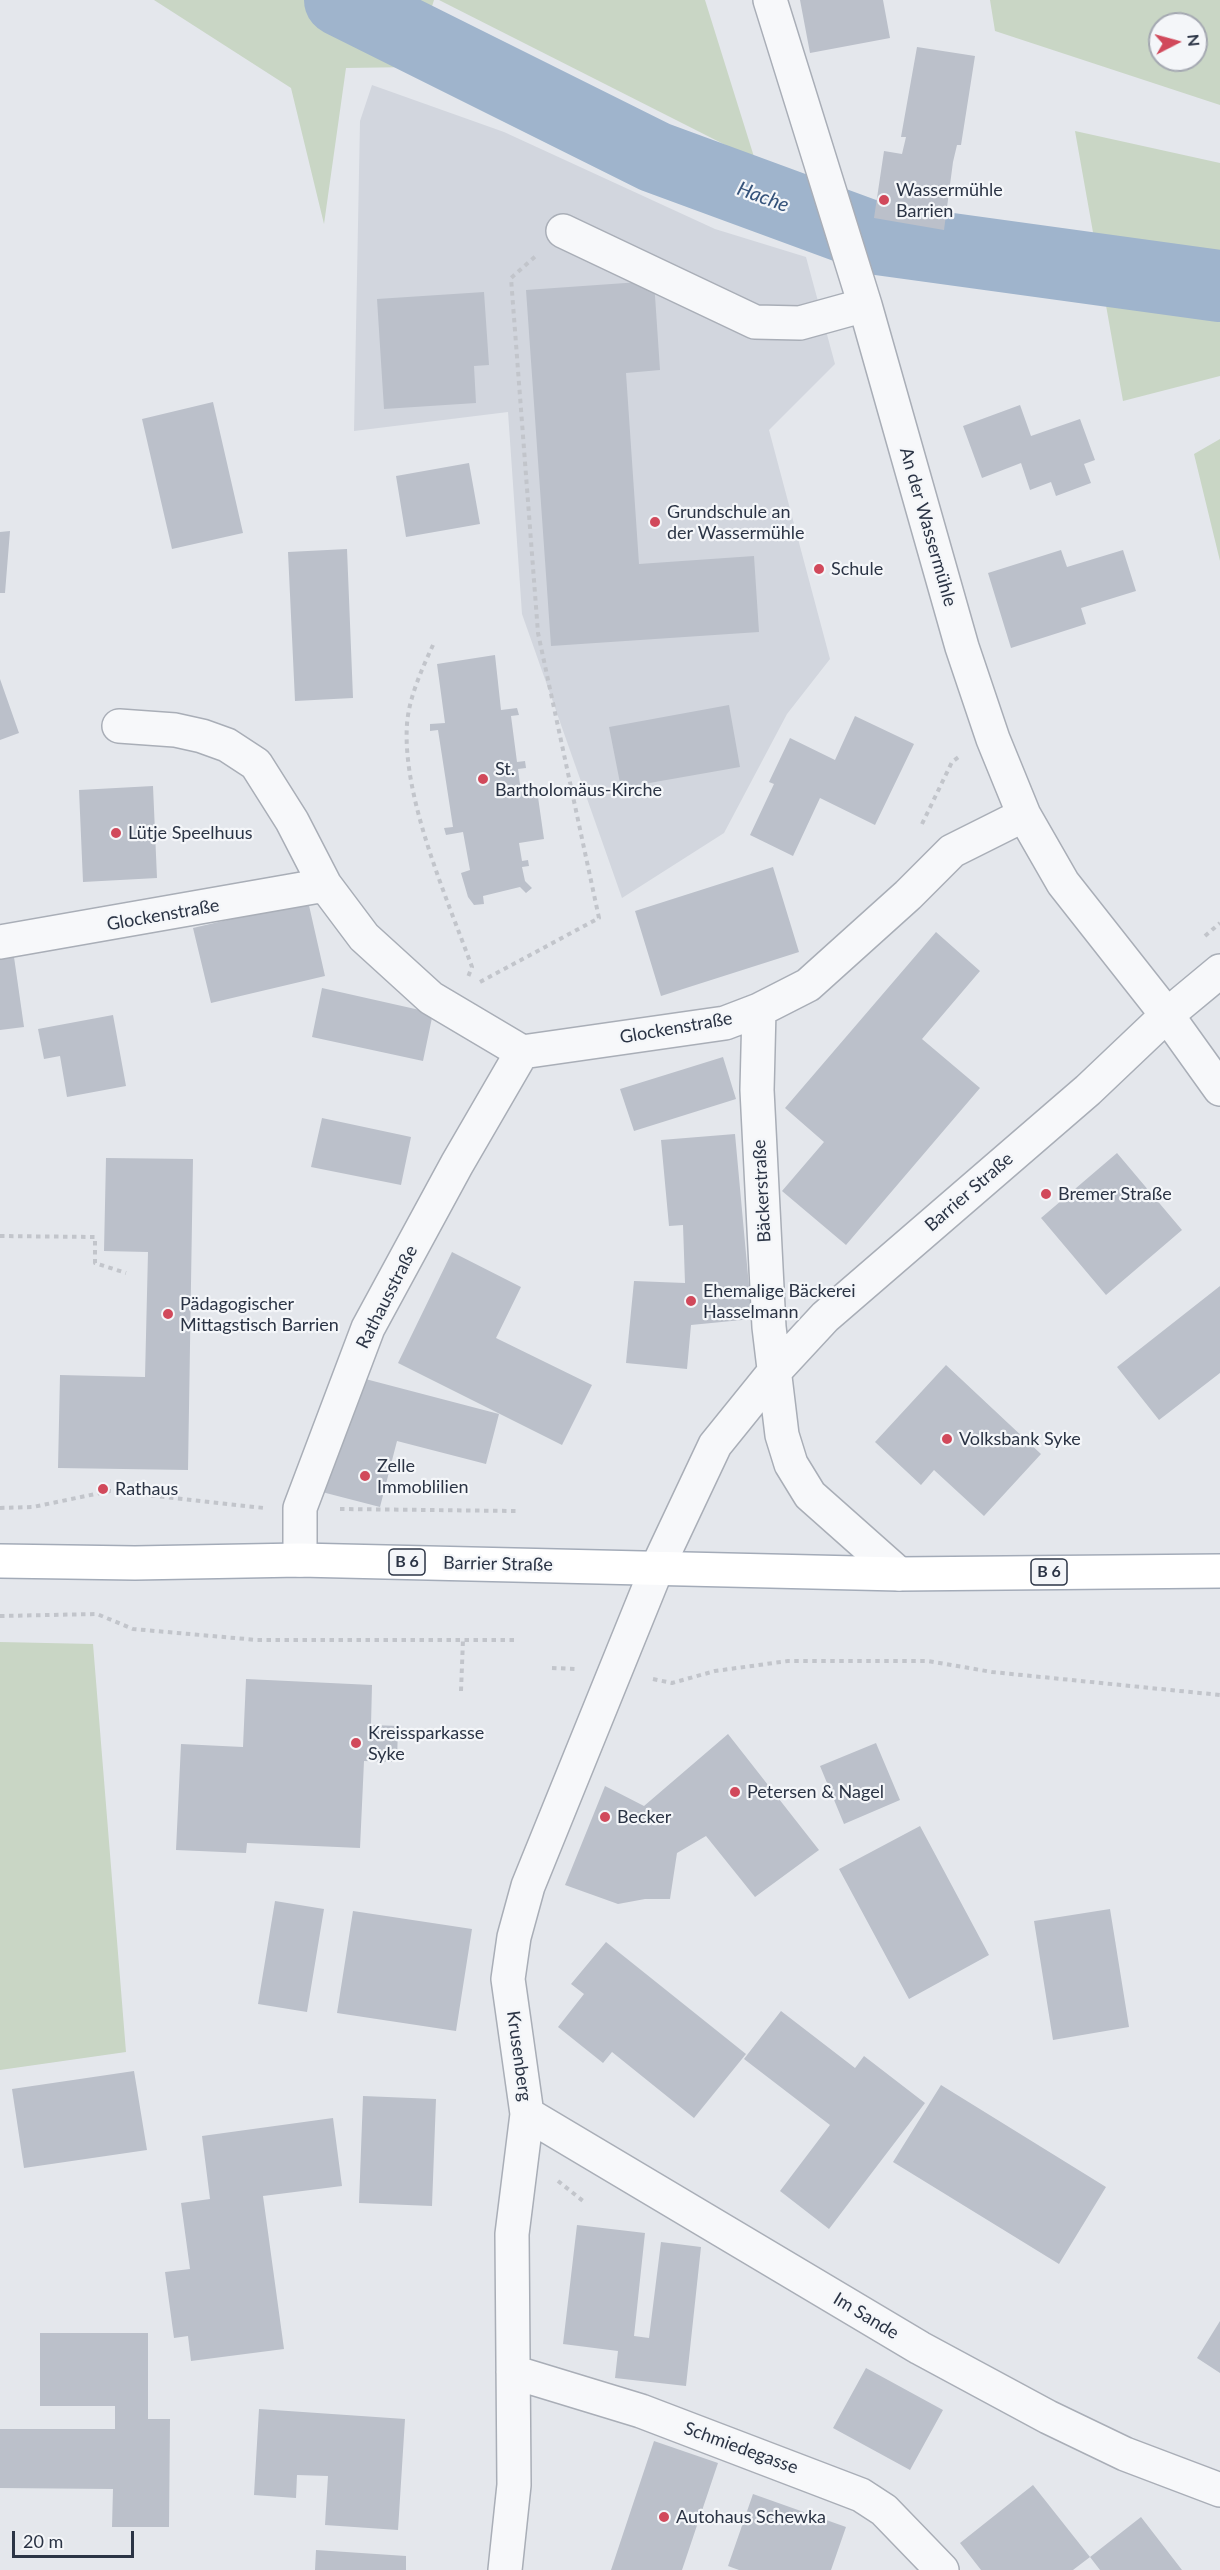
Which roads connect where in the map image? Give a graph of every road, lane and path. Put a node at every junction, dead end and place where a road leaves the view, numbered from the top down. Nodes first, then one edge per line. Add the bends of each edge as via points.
1 (770, 0) edge
2 (563, 231) joint
3 (865, 305) junction
4 (433, 645) dead end
5 (119, 726) dead end
6 (968, 748) dead end
7 (1024, 815) junction
8 (918, 832) dead end
9 (325, 885) junction
10 (0, 942) edge
11 (1220, 971) edge
12 (464, 984) dead end
13 (470, 987) dead end
14 (759, 1010) junction
15 (1167, 1015) junction
16 (522, 1052) junction
17 (1220, 1089) edge
18 (0, 1236) edge
19 (126, 1273) dead end
20 (774, 1372) junction
21 (0, 1508) edge
22 (300, 1508) junction
23 (516, 1511) dead end
24 (300, 1560) junction
25 (0, 1561) edge
26 (657, 1568) junction
27 (1220, 1571) edge
28 (899, 1574) junction
29 (0, 1616) edge
30 (463, 1640) junction
31 (516, 1640) dead end
32 (715, 1671) dead end
33 (461, 1691) dead end
34 (1220, 1695) edge
35 (527, 2114) junction
36 (513, 2372) junction
37 (1220, 2490) edge
38 (505, 2570) edge
39 (942, 2570) edge

1 - 3 street, An der Wassermühle
2 - 3 street via 755,322 800,323
2 - 13 path via 512,278 538,633 599,918
3 - 7 street, An der Wassermühle via 962,647
4 - 12 path via 418,679 407,723 411,772 426,843 472,968
5 - 9 street via 202,736 227,744 256,764 292,821
6 - 8 path via 952,762
7 - 14 street, Glockenstraße via 952,851 808,985
7 - 15 street, An der Wassermühle via 1063,883
9 - 10 street, Glockenstraße
9 - 16 street via 364,937 430,998
11 - 15 street
14 - 16 street, Glockenstraße via 725,1023
14 - 20 street, Bäckerstraße via 758,1101
15 - 17 street, An der Wassermühle
15 - 20 street, Barrier Straße via 1088,1090 825,1317
16 - 22 street, Rathausstraße via 368,1328
18 - 19 path via 96,1237 95,1263
20 - 26 street, Barrier Straße via 715,1444
20 - 28 street via 782,1435 791,1464 810,1495
21 - 22 path via 33,1507 110,1491 262,1508
22 - 23 path
22 - 24 street, Rathausstraße
24 - 25 main road, Barrier Straße / B 6
24 - 26 main road, Barrier Straße / B 6
26 - 28 main road, B 6
26 - 35 street, Krusenberg via 528,1886 514,1937 508,1979
27 - 28 main road, B 6
29 - 30 path via 96,1614 133,1629 256,1640
30 - 31 path
30 - 33 path
32 - 34 path via 788,1661 928,1661 992,1672
35 - 36 street, Krusenberg via 512,2234
35 - 37 street, Im Sande via 929,2353 1125,2454
36 - 38 street, Krusenberg via 514,2486
36 - 39 street, Schmiedegasse via 641,2411 861,2495 884,2510

